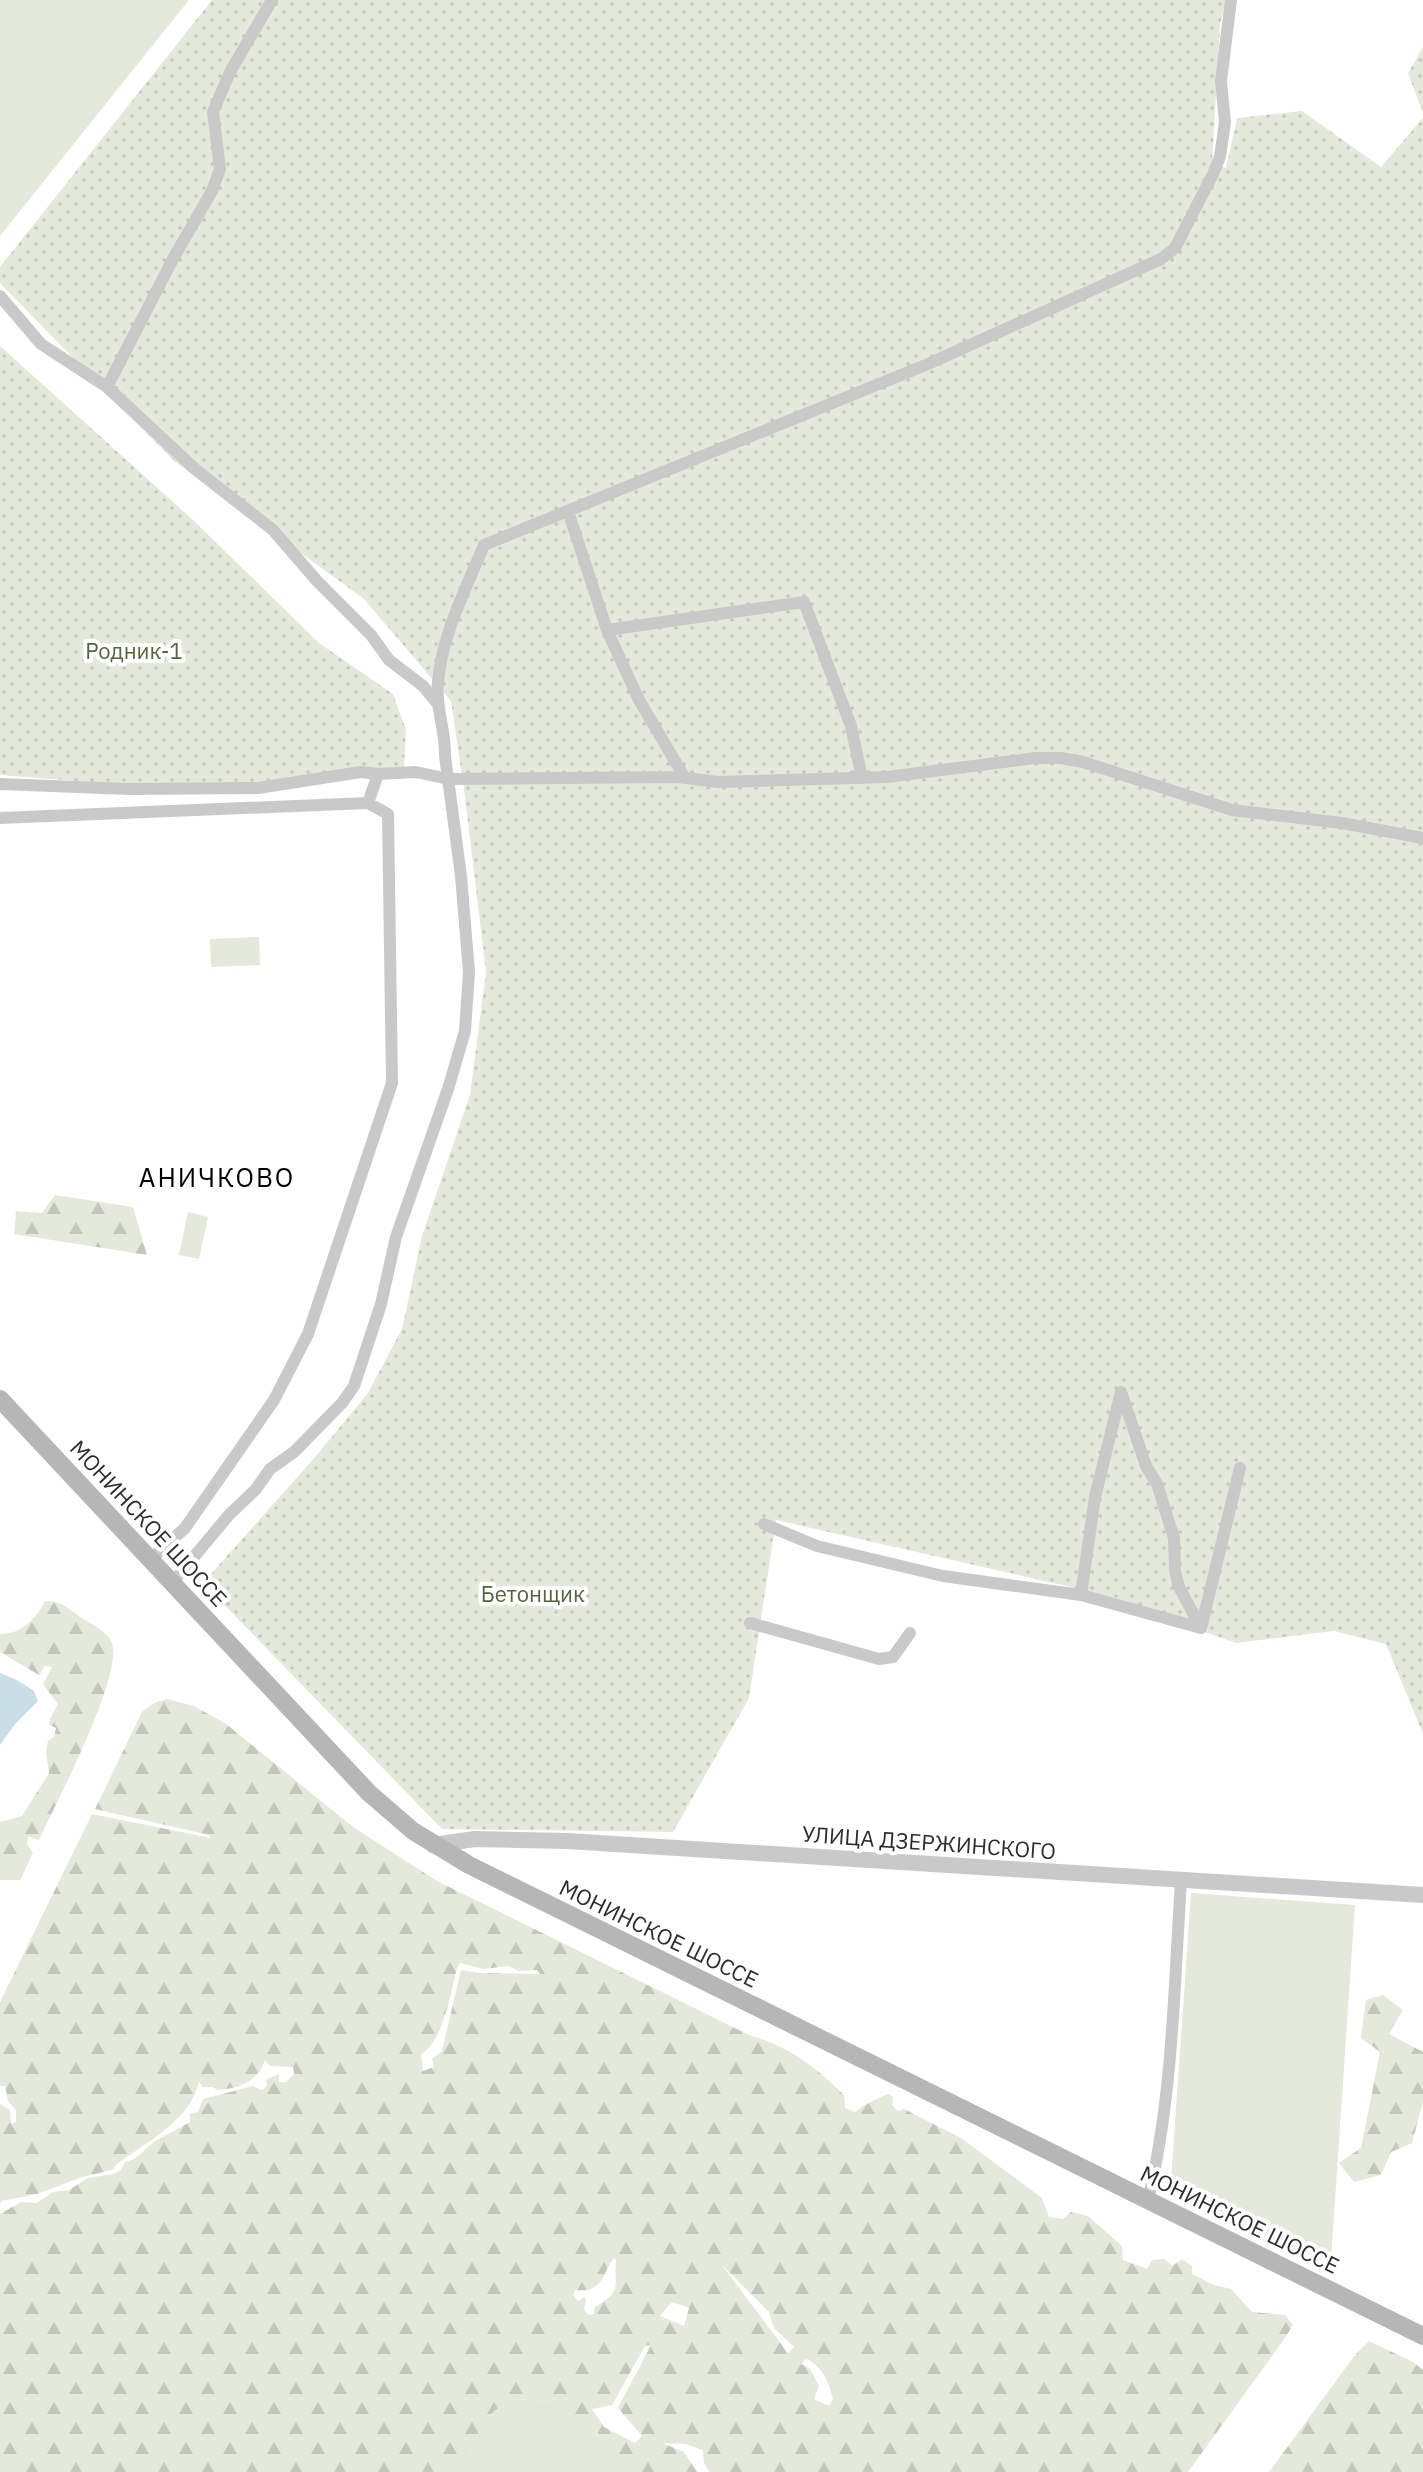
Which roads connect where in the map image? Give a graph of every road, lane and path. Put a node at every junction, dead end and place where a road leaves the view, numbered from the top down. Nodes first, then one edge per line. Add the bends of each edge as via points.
1 (272, 0) edge
2 (1231, 0) edge
3 (0, 296) edge
4 (107, 387) junction
5 (568, 511) junction
6 (607, 630) junction
7 (437, 703) junction
8 (378, 774) junction
9 (685, 778) junction
10 (862, 778) junction
11 (448, 779) junction
12 (0, 784) edge
13 (368, 803) junction
14 (0, 818) edge
15 (1423, 838) edge
16 (0, 1399) edge
17 (1240, 1468) dead end
18 (764, 1524) dead end
19 (150, 1560) junction
20 (173, 1582) junction
21 (1081, 1595) junction
22 (750, 1623) dead end
23 (1201, 1628) junction
24 (910, 1633) dead end
25 (493, 1840) junction
26 (433, 1845) junction
27 (469, 1865) junction
28 (1181, 1881) junction
29 (1423, 1895) edge
30 (1148, 2200) junction
31 (1423, 2336) edge

1 - 4 street via 213,112 220,169 212,191
2 - 5 street via 1221,81 1225,122 1220,157 1175,248 1161,259 928,364
3 - 4 street via 41,344
4 - 7 street via 195,469 273,530 389,660
5 - 6 street
5 - 7 street via 484,545 450,628
6 - 9 street via 639,700
6 - 10 street via 804,602 851,726
7 - 11 street
8 - 11 street via 416,772
8 - 12 street via 258,788
8 - 13 street
9 - 10 street
9 - 11 street
10 - 15 street via 1061,758 1232,810
11 - 20 street via 469,972 465,1031 396,1237 354,1386 294,1452 270,1469
13 - 14 street
13 - 19 street via 388,814 392,1083 308,1334 274,1400 185,1528
16 - 19 main road, МОНИНСКОЕ ШОССЕ
17 - 23 street
18 - 21 street via 817,1546 943,1576
19 - 20 main road, МОНИНСКОЕ ШОССЕ
20 - 26 main road, МОНИНСКОЕ ШОССЕ via 369,1793
21 - 23 street
21 - 23 street via 1095,1497 1121,1392 1174,1538 1179,1587
22 - 24 street via 879,1659 893,1657
25 - 26 street, УЛИЦА ДЗЕРЖИНСКОГО
25 - 27 street via 472,1846
25 - 28 street, УЛИЦА ДЗЕРЖИНСКОГО
26 - 27 main road, МОНИНСКОЕ ШОССЕ
27 - 30 main road, МОНИНСКОЕ ШОССЕ
28 - 29 street, УЛИЦА ДЗЕРЖИНСКОГО
28 - 30 street via 1163,2117
30 - 31 main road, МОНИНСКОЕ ШОССЕ

